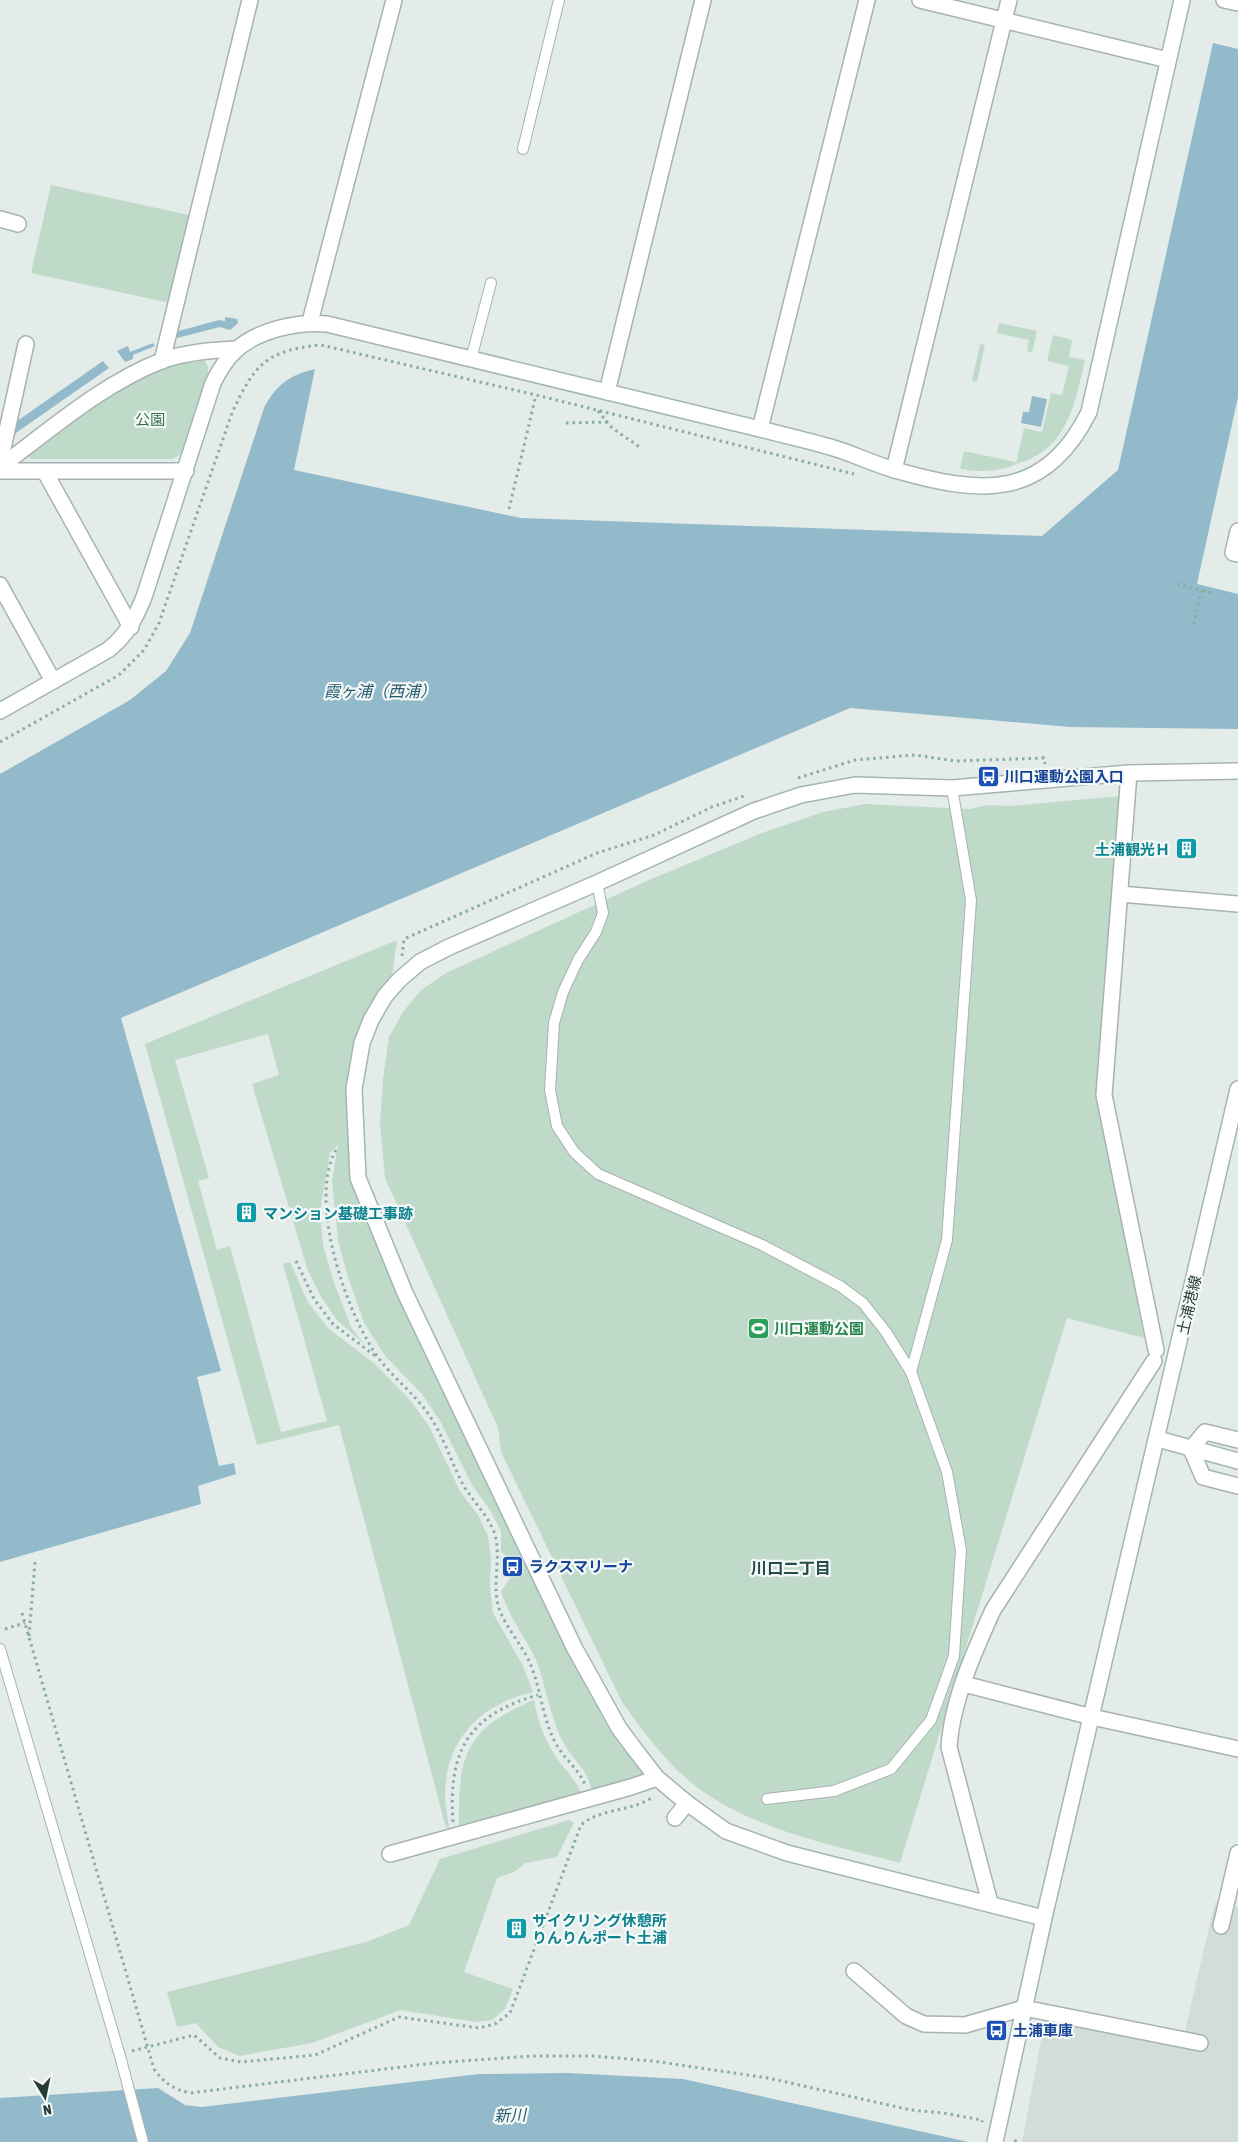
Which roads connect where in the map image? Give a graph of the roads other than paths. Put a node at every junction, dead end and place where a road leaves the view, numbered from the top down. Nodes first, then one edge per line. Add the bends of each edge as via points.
1 (250, 0) edge
2 (394, 0) edge
3 (559, 0) edge
4 (703, 0) edge
5 (867, 0) edge
6 (920, 0) edge
7 (1009, 0) edge
8 (1182, 0) edge
9 (1224, 0) edge
10 (1238, 3) edge
11 (1004, 20) junction
12 (1168, 60) junction
13 (522, 149) dead end
14 (0, 219) edge
15 (18, 224) dead end
16 (491, 283) dead end
17 (310, 322) junction
18 (26, 344) dead end
19 (236, 349) junction
20 (471, 359) junction
21 (162, 361) junction
22 (607, 392) junction
23 (760, 429) junction
24 (0, 462) edge
25 (0, 470) edge
26 (894, 470) junction
27 (186, 471) junction
28 (45, 472) junction
29 (1238, 531) edge
30 (1238, 554) edge
31 (0, 585) edge
32 (131, 627) junction
33 (53, 682) junction
34 (0, 712) edge
35 (1238, 771) edge
36 (1130, 773) junction
37 (952, 788) junction
38 (596, 883) junction
39 (1120, 894) junction
40 (1238, 904) edge
41 (1238, 1089) edge
42 (911, 1372) junction
43 (1158, 1440) junction
44 (1238, 1440) edge
45 (1191, 1449) junction
46 (1238, 1461) edge
47 (1238, 1486) edge
48 (0, 1649) edge
49 (964, 1684) junction
50 (1092, 1717) junction
51 (1238, 1749) edge
52 (662, 1782) junction
53 (767, 1799) dead end
54 (687, 1803) junction
55 (675, 1818) dead end
56 (1238, 1853) edge
57 (390, 1854) dead end
58 (990, 1903) junction
59 (1044, 1918) junction
60 (1221, 1926) dead end
61 (854, 1971) dead end
62 (1024, 2008) junction
63 (1200, 2043) dead end
64 (995, 2140) edge
65 (143, 2142) edge

1 - 21 street
2 - 17 street
3 - 13 lane
4 - 22 street
5 - 23 street
6 - 11 street
7 - 11 street
8 - 12 street
9 - 10 street
11 - 12 street
11 - 26 street
12 - 26 street via 1089,412 1067,450 1030,477 1001,486 978,487
14 - 15 street
16 - 20 lane
17 - 19 street via 269,332
17 - 20 street
18 - 24 street
19 - 21 street via 210,350
19 - 27 street via 222,364 213,383
20 - 22 street
21 - 25 street via 120,381 89,401
22 - 23 street
23 - 26 street via 830,447
25 - 28 street
27 - 28 street
27 - 32 street
28 - 32 street
29 - 30 street via 1233,553
31 - 33 street
32 - 33 street via 108,650
33 - 34 street
35 - 36 street
36 - 37 street
36 - 39 street
37 - 38 street via 855,785 801,795 754,811
37 - 42 lane via 971,900 970,919 947,1240
38 - 42 lane via 603,912 596,932 570,976 554,1023 550,1090 557,1126 574,1152 598,1174 762,1245 840,1286 863,1303
38 - 52 street via 449,947 420,962 399,980 371,1020 362,1044 354,1089 355,1146 358,1178 405,1293 574,1647 618,1728
39 - 40 street
39 - 49 street via 1104,1095 1155,1356 993,1610 972,1654
41 - 43 street, 土浦港線
42 - 53 lane via 947,1472 959,1534 961,1550 954,1656 931,1720 891,1769 834,1791
43 - 45 street
43 - 50 street, 土浦港線
44 - 45 street via 1205,1432
45 - 46 street
45 - 47 street via 1203,1477
48 - 65 lane
49 - 50 street
49 - 58 street via 950,1725 949,1747
50 - 51 street
50 - 59 street, 土浦港線
52 - 54 street
52 - 57 street
54 - 55 street
54 - 58 street via 726,1831 787,1852
56 - 60 street
58 - 59 street
59 - 62 street, 土浦港線
61 - 62 street via 906,2016 924,2024 964,2025
62 - 63 street
62 - 64 street, 土浦港線

